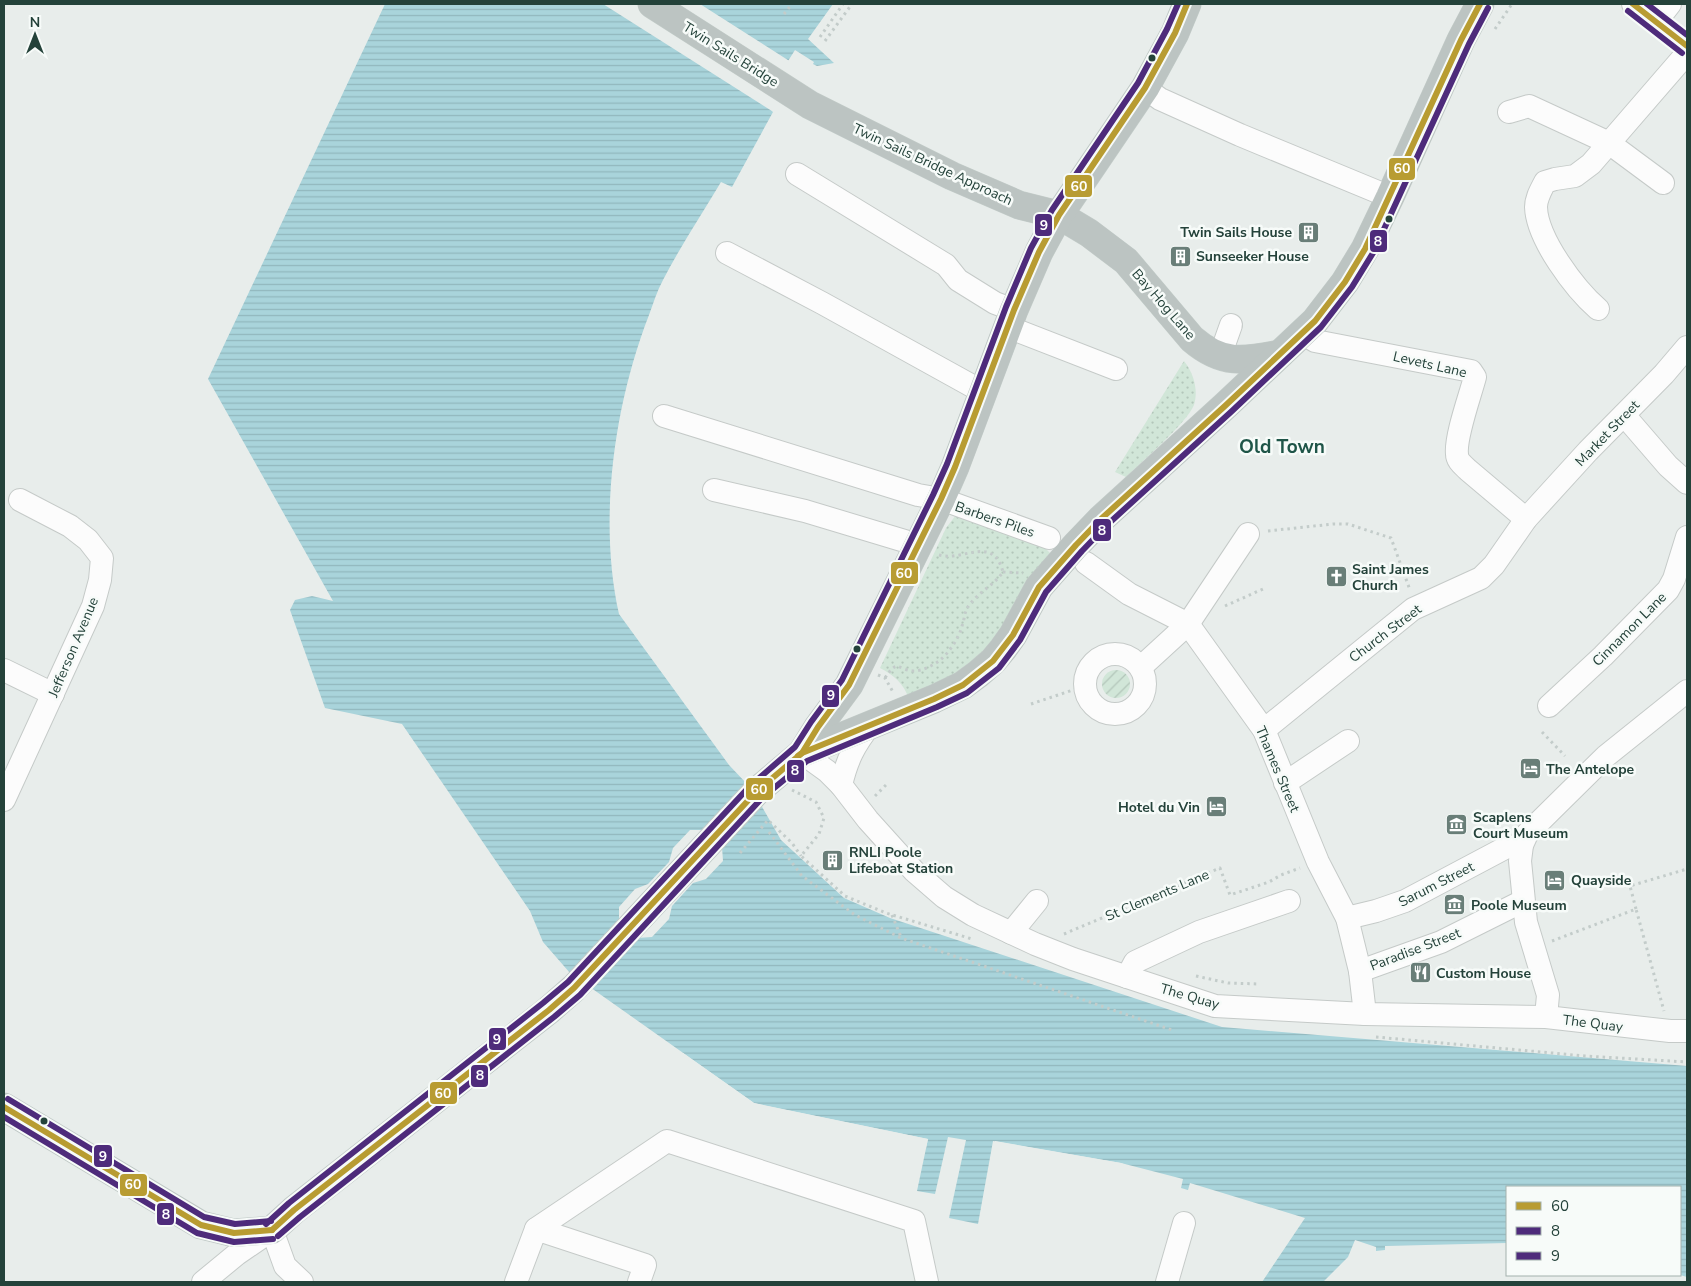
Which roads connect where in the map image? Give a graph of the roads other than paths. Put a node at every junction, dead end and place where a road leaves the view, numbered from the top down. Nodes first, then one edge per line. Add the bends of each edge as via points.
1 (652, 4) edge
2 (1187, 4) edge
3 (1480, 4) edge
4 (1633, 4) edge
5 (1670, 4) edge
6 (1656, 22) junction
7 (1687, 46) edge
8 (1687, 53) edge
9 (1144, 88) junction
10 (810, 105) joint
11 (1509, 112) dead end
12 (1609, 143) junction
13 (798, 174) dead end
14 (1663, 183) dead end
15 (1390, 197) junction
16 (1059, 215) junction
17 (727, 253) dead end
18 (1598, 309) dead end
19 (1011, 318) junction
20 (1231, 325) dead end
21 (1302, 333) junction
22 (1687, 346) edge
23 (1280, 354) junction
24 (1220, 356) junction
25 (1116, 369) dead end
26 (983, 392) junction
27 (1624, 415) junction
28 (664, 416) dead end
29 (1687, 483) edge
30 (714, 490) dead end
31 (940, 499) junction
32 (20, 500) dead end
33 (1526, 519) junction
34 (1248, 534) road end
35 (1687, 537) edge
36 (1049, 538) dead end
37 (918, 545) junction
38 (1086, 563) dead end
39 (1188, 624) junction
40 (1140, 667) junction
41 (4, 670) edge
42 (1687, 691) edge
43 (845, 692) junction
44 (53, 694) junction
45 (1549, 706) dead end
46 (871, 724) junction
47 (1264, 730) junction
48 (1348, 741) dead end
49 (802, 752) junction
50 (1285, 783) junction
51 (841, 785) junction
52 (4, 800) edge
53 (1522, 845) junction
54 (1037, 901) dead end
55 (1289, 901) dead end
56 (1523, 901) junction
57 (1347, 918) junction
58 (1011, 933) junction
59 (1360, 970) junction
60 (1127, 977) junction
61 (1366, 1014) junction
62 (1546, 1017) junction
63 (1678, 1031) edge
64 (4, 1107) edge
65 (1184, 1223) dead end
66 (536, 1229) junction
67 (272, 1230) junction
68 (281, 1274) edge
69 (202, 1282) edge
70 (302, 1282) edge
71 (516, 1282) edge
72 (639, 1282) edge
73 (928, 1282) edge
74 (1167, 1282) edge

1 - 10 highway, Twin Sails Bridge
2 - 9 highway via 1176,33
3 - 15 highway
4 - 6 street
5 - 6 street
6 - 7 street
8 - 12 street
9 - 15 street via 1160,99 1240,135
9 - 16 highway
10 - 16 highway, Twin Sails Bridge Approach via 996,196
11 - 12 street via 1529,106
12 - 14 street
12 - 18 street via 1591,164 1575,176 1545,182 1536,206 1537,219 1566,274
13 - 19 street via 946,265 958,280 995,302
15 - 21 highway via 1345,282
16 - 19 highway
16 - 24 highway, Bay Hog Lane via 1101,241 1126,262 1192,338
17 - 26 street
19 - 25 street
19 - 26 highway
20 - 24 street
21 - 23 highway
21 - 33 street, Levets Lane via 1315,341 1471,371 1475,377 1456,456
22 - 27 street, Market Street
23 - 24 highway, Bay Hog Lane via 1246,360
23 - 46 highway via 1076,545 1039,587 1013,635 993,661 963,685
26 - 31 highway
27 - 29 street
27 - 33 street, Market Street
28 - 31 street, Barbers Piles via 918,495
30 - 37 street via 805,511
31 - 36 street, Barbers Piles
31 - 37 highway
32 - 44 street, Jefferson Avenue via 70,526 88,540 102,558 93,606
33 - 47 street, Church Street via 1481,578 1416,607
34 - 39 street
35 - 45 street, Cinnamon Lane via 1668,590
37 - 43 highway
38 - 39 street, Thames Street via 1129,594
39 - 40 street
39 - 47 street, Thames Street
40 - 40 street via 1146,687 1140,701 1130,711 1110,714 1092,704 1085,686 1086,677 1096,660 1114,654 1133,660
41 - 44 street
42 - 53 street via 1594,766 1527,834
43 - 46 highway via 847,704 854,714
43 - 49 highway
44 - 52 street, Jefferson Avenue
46 - 49 highway
46 - 51 street via 852,749
47 - 50 street, Thames Street
48 - 50 street
49 - 51 street, The Quay
49 - 67 highway via 756,792 574,988
50 - 57 street, Thames Street via 1318,862
51 - 58 street, The Quay via 914,871 944,897
53 - 56 street
53 - 57 street, Sarum Street via 1505,848 1405,901
54 - 58 street
55 - 60 street via 1199,932 1135,962
56 - 59 street, Paradise Street via 1441,942
56 - 62 street via 1533,949 1548,995
57 - 59 street, Thames Street
58 - 60 street, The Quay
59 - 61 street, Thames Street
60 - 61 street, The Quay via 1215,1006
61 - 62 street, The Quay
62 - 63 street, The Quay
64 - 67 highway via 201,1225 234,1234
65 - 74 street
66 - 71 street
66 - 72 street via 645,1265
66 - 73 street via 668,1142 914,1222
67 - 68 street
67 - 69 street
68 - 70 street

